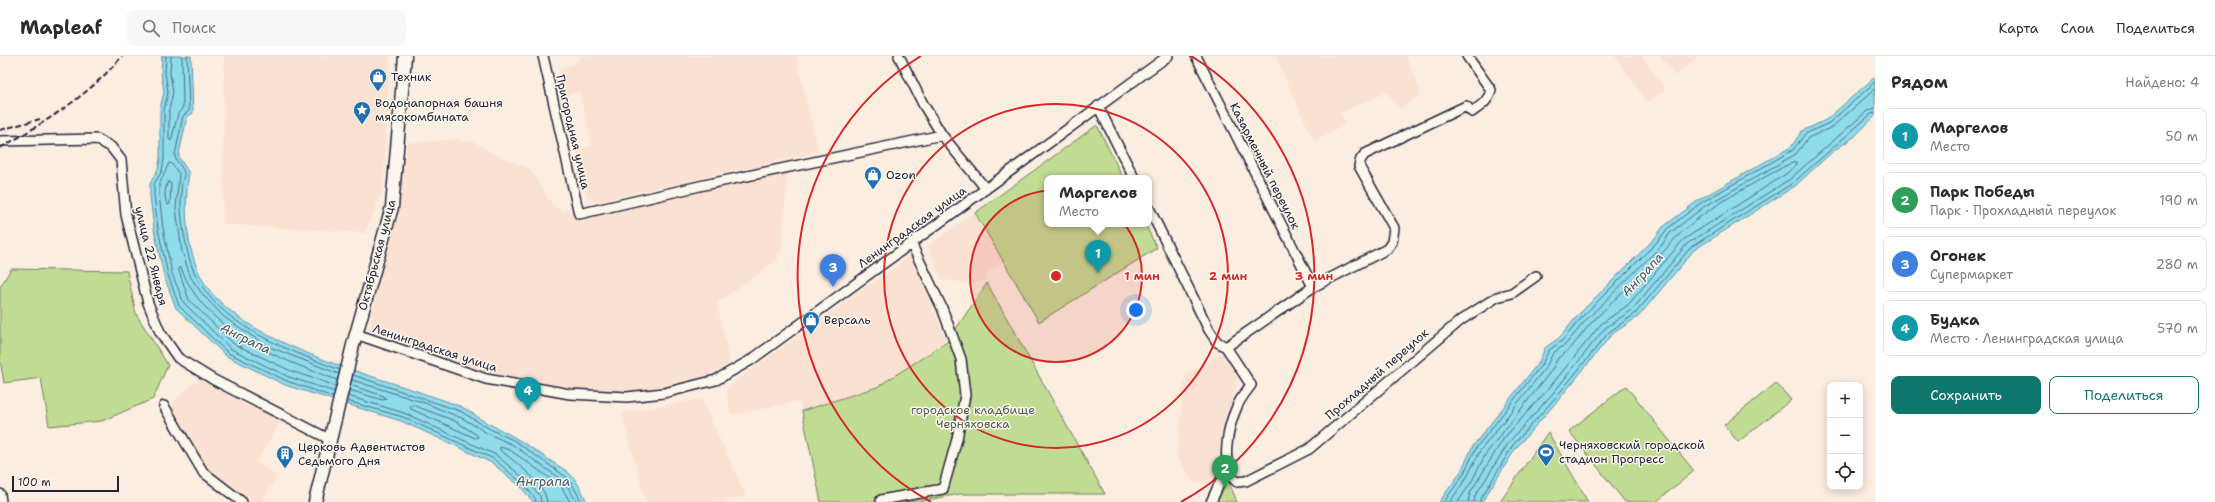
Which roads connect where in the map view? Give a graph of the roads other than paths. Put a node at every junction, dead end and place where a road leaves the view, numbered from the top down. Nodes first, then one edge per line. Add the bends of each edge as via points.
1 (404, 56) edge
2 (543, 56) edge
3 (899, 56) edge
4 (1168, 56) edge
5 (1196, 56) edge
6 (1467, 56) edge
7 (1098, 106) junction
8 (942, 135) junction
9 (0, 141) edge
10 (1132, 175) edge
11 (986, 189) junction
12 (1152, 214) edge
13 (911, 243) junction
14 (1536, 276) dead end
15 (1313, 287) junction
16 (356, 334) junction
17 (1226, 347) junction
18 (164, 406) dead end
19 (329, 439) junction
20 (1227, 467) junction
21 (0, 494) edge
22 (880, 500) dead end
23 (1, 502) edge
24 (242, 502) edge
25 (315, 502) edge
26 (1211, 502) edge

1 - 16 main road, Октябрьская улица via 392,207
2 - 8 street, Пригородная улица via 578,214
3 - 8 street
4 - 7 street, Ленинградская улица
5 - 15 street, Казарменный переулок
6 - 15 street via 1491,90 1485,101 1472,112 1466,106 1365,154 1361,159 1359,166 1391,220 1394,235 1387,249
7 - 10 street
7 - 11 street, Ленинградская улица
8 - 11 street
9 - 19 street, улица 22 Января via 97,139 111,147 121,160 126,215 148,303 160,332 178,358 214,380
11 - 13 street, Ленинградская улица
12 - 17 street via 1209,330 1217,342
13 - 16 street, Ленинградская улица via 750,360 716,380 664,393 627,397 570,394 486,379
13 - 22 street via 942,308 961,359 965,395 957,439 943,489
14 - 20 street, Прохладный переулок via 1518,289 1497,297 1460,320 1308,449 1246,481 1237,482
15 - 17 street
16 - 19 main road, Октябрьская улица
17 - 20 street via 1251,385 1235,409 1227,445
18 - 24 street via 203,472
19 - 25 main road, Октябрьская улица
20 - 26 street
21 - 23 street

